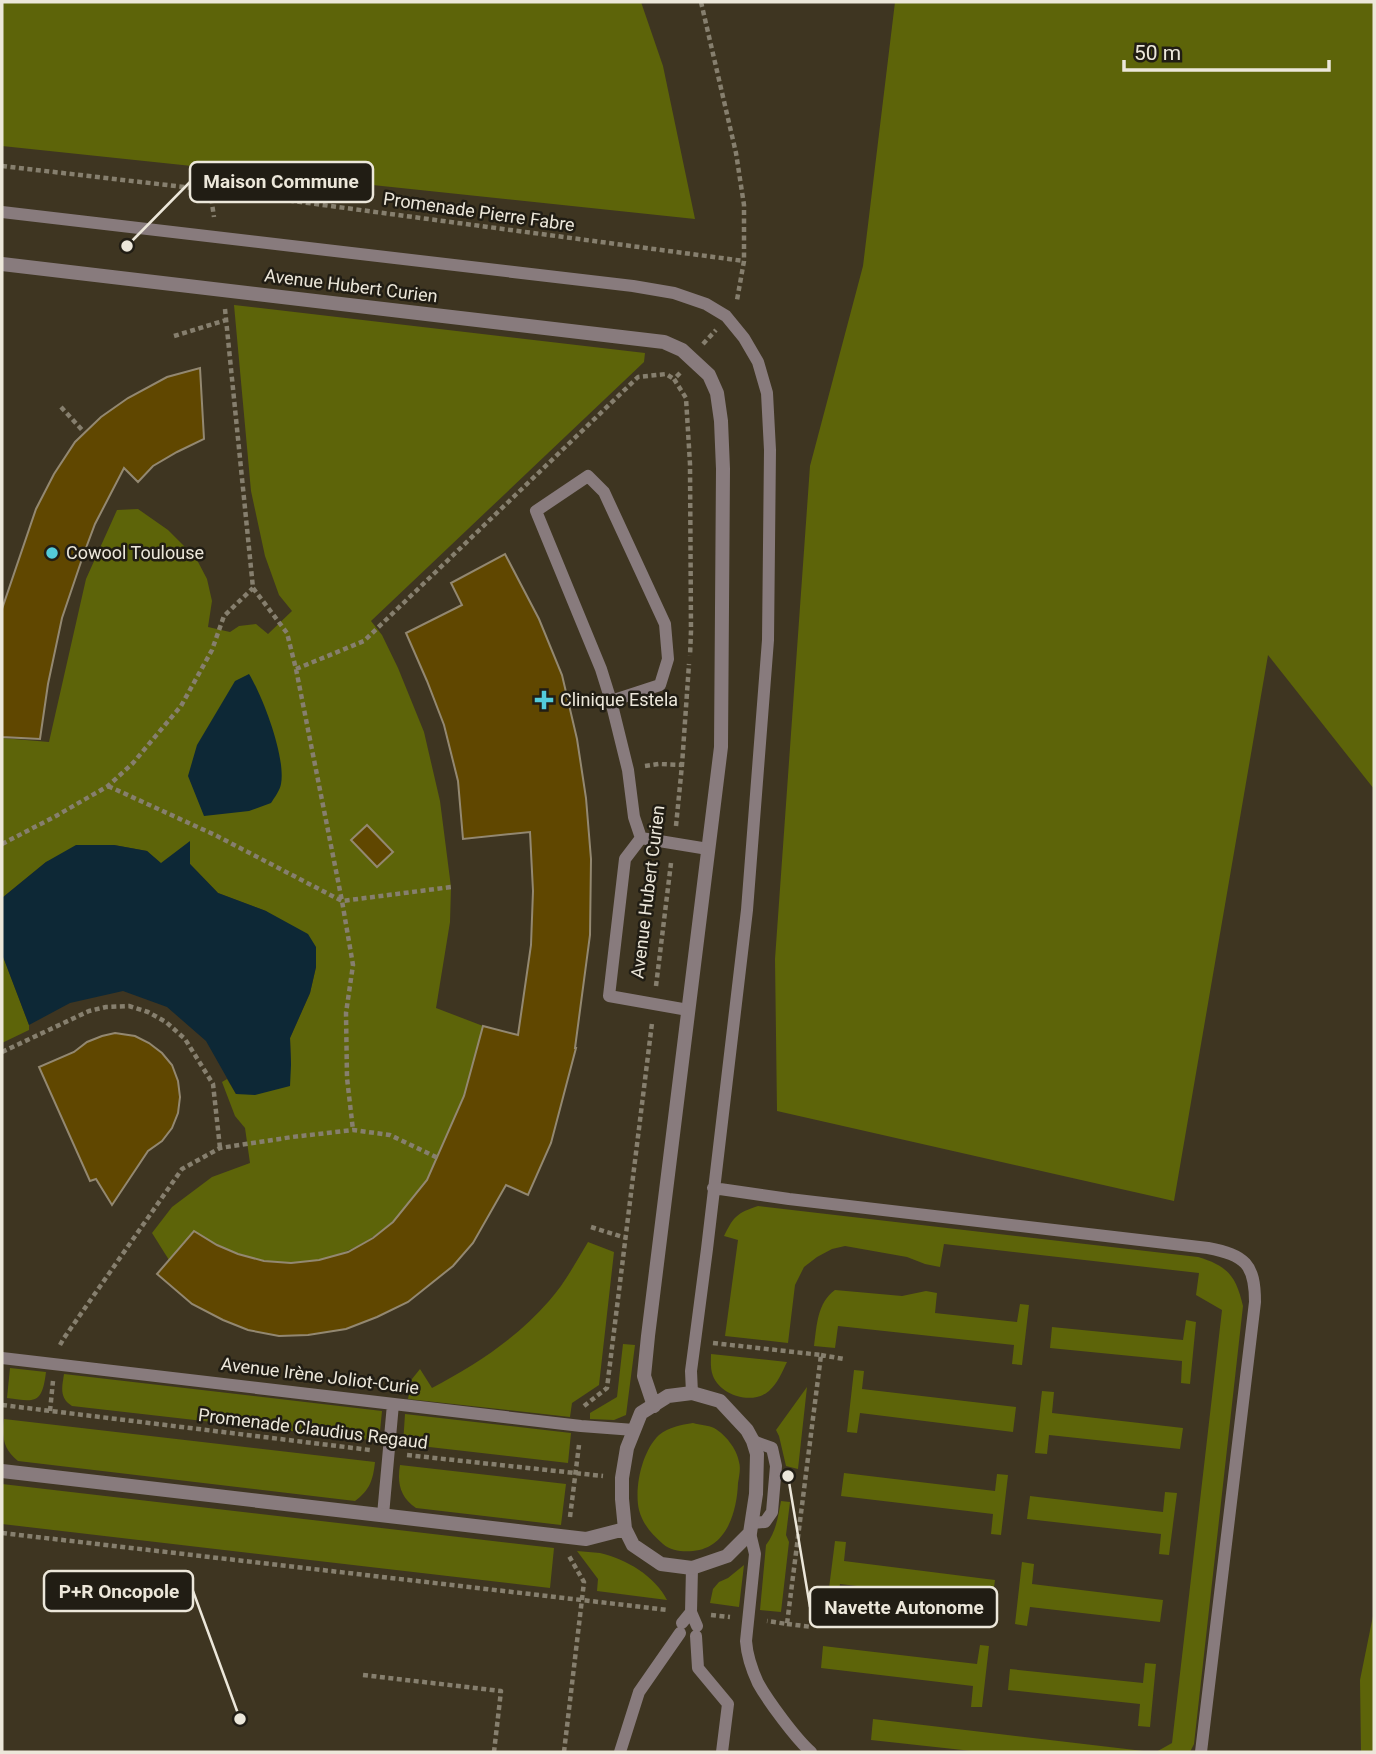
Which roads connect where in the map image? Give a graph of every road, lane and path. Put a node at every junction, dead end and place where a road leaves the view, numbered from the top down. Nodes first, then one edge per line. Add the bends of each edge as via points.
1 (701, 2) edge
2 (2, 166) edge
3 (210, 190) junction
4 (2, 212) edge
5 (217, 238) junction
6 (744, 261) junction
7 (2, 264) edge
8 (223, 291) junction
9 (726, 316) junction
10 (226, 320) junction
11 (174, 336) dead end
12 (692, 358) junction
13 (674, 379) junction
14 (61, 407) dead end
15 (84, 432) dead end
16 (253, 588) junction
17 (296, 669) junction
18 (611, 701) junction
19 (682, 765) junction
20 (628, 770) junction
21 (108, 786) junction
22 (641, 838) junction
23 (674, 843) junction
24 (2, 844) edge
25 (708, 849) junction
26 (451, 887) dead end
27 (342, 901) junction
28 (654, 1003) junction
29 (688, 1010) junction
30 (2, 1052) edge
31 (353, 1130) junction
32 (220, 1148) junction
33 (438, 1158) dead end
34 (713, 1188) junction
35 (591, 1227) dead end
36 (626, 1238) junction
37 (58, 1351) dead end
38 (821, 1355) dead end
39 (2, 1358) edge
40 (844, 1359) dead end
41 (692, 1393) junction
42 (393, 1404) junction
43 (2, 1405) edge
44 (654, 1406) junction
45 (581, 1426) junction
46 (634, 1430) junction
47 (389, 1453) junction
48 (2, 1471) edge
49 (622, 1478) junction
50 (383, 1515) junction
51 (751, 1528) junction
52 (625, 1529) junction
53 (2, 1533) edge
54 (692, 1568) junction
55 (691, 1612) junction
56 (788, 1624) dead end
57 (812, 1627) dead end
58 (363, 1675) dead end
59 (494, 1752) edge
60 (564, 1752) edge
61 (620, 1752) edge
62 (722, 1752) edge
63 (811, 1752) edge
64 (1201, 1752) edge

1 - 6 path via 736,153 744,205
2 - 3 path, Promenade Pierre Fabre
3 - 5 path
3 - 6 path, Promenade Pierre Fabre
4 - 5 lane
5 - 9 lane via 633,286 674,293
6 - 9 path via 736,304
7 - 8 street, Avenue Hubert Curien
8 - 10 path
8 - 12 street, Avenue Hubert Curien via 664,342
9 - 12 path
9 - 34 lane via 758,362 766,393 770,450 768,640 747,910
10 - 11 path
10 - 16 path
12 - 13 path
12 - 25 street, Avenue Hubert Curien via 709,375 717,393 723,469 721,747
13 - 17 path via 666,374 638,377 364,641
13 - 19 path, Avenue Hubert Curien via 686,398 690,464 691,631
14 - 15 path
16 - 17 path via 287,633
16 - 21 path via 224,617 212,650 181,706
17 - 27 path
18 - 18 lane via 660,685 668,659 665,624 604,492 588,476 536,510
18 - 20 lane
19 - 20 path
19 - 23 path, Avenue Hubert Curien
20 - 22 lane
21 - 24 path
21 - 27 path
22 - 23 lane
22 - 28 lane via 625,859 610,996
23 - 25 lane
23 - 28 path, Avenue Hubert Curien
25 - 29 street, Avenue Hubert Curien
26 - 27 path
27 - 31 path via 353,965 346,1013
28 - 29 lane
28 - 36 path, Avenue Hubert Curien
29 - 44 street, Avenue Hubert Curien via 644,1376
30 - 32 path via 106,1007 129,1006 149,1012 185,1039 213,1084
31 - 32 path
31 - 33 path via 390,1135
32 - 37 path via 182,1169
34 - 41 lane
34 - 64 lane via 1208,1248 1240,1258 1248,1267 1255,1302
35 - 36 path
36 - 45 path, Avenue Hubert Curien via 607,1388 583,1406
38 - 40 path
39 - 42 lane, Avenue Irène Joliot-Curie
41 - 44 street via 668,1396
41 - 51 street via 720,1401 753,1441 757,1454
42 - 45 lane, Avenue Irène Joliot-Curie
42 - 47 lane
43 - 47 path, Promenade Claudius Regaud
44 - 46 street via 641,1413
45 - 46 lane, Avenue Irène Joliot-Curie
46 - 49 street
47 - 49 path, Promenade Claudius Regaud
47 - 50 lane
48 - 50 street
49 - 52 street
50 - 52 street via 586,1539
51 - 54 street via 727,1556
51 - 63 lane via 755,1554 747,1653 759,1684
52 - 54 street via 633,1545 661,1564
53 - 60 path via 582,1601
54 - 55 lane
55 - 61 lane via 668,1654 639,1692
55 - 62 lane via 697,1631 698,1668 728,1704
56 - 57 path
58 - 59 path via 501,1691

